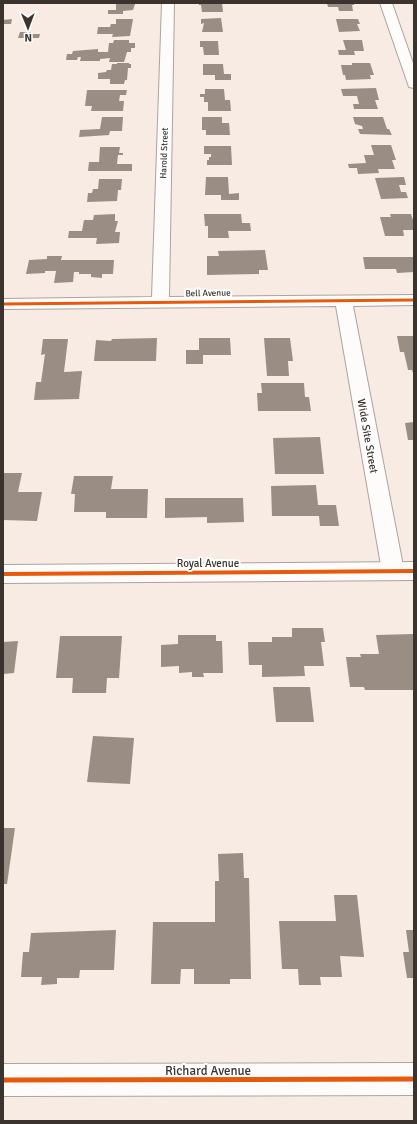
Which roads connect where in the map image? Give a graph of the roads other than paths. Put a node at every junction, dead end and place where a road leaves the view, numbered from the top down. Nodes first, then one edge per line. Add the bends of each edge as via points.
1 (168, 3) edge
2 (386, 3) edge
3 (414, 84) edge
4 (343, 300) junction
5 (414, 300) edge
6 (160, 302) junction
7 (3, 304) edge
8 (403, 571) edge
9 (3, 574) edge
10 (414, 1079) edge
11 (3, 1080) edge

1 - 6 street, Harold Street
2 - 3 street
4 - 5 street, Bell Avenue
4 - 6 street, Bell Avenue
4 - 8 street, Wide Site Street
6 - 7 street, Bell Avenue
8 - 9 street, Royal Avenue
10 - 11 street, Richard Avenue

